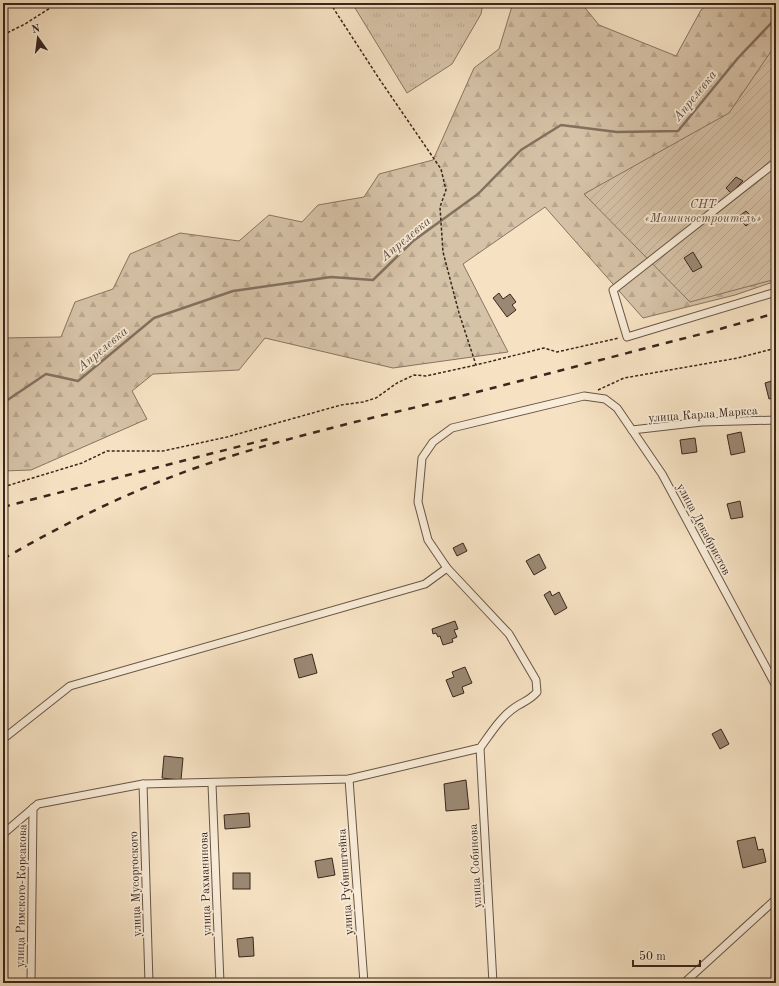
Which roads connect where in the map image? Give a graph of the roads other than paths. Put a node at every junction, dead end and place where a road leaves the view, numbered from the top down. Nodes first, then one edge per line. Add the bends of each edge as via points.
1 (776, 162) edge
2 (776, 292) edge
3 (776, 420) edge
4 (632, 430) junction
5 (447, 568) junction
6 (776, 686) edge
7 (3, 739) edge
8 (480, 748) junction
9 (349, 779) junction
10 (143, 784) junction
11 (212, 784) junction
12 (33, 808) junction
13 (3, 834) edge
14 (776, 899) edge
15 (31, 983) edge
16 (149, 983) edge
17 (220, 983) edge
18 (364, 983) edge
19 (493, 983) edge
20 (684, 983) edge

1 - 2 street via 613,290 627,336
3 - 4 street, улица Карла Маркса via 702,422
4 - 5 street, улица Декабристов via 609,401 584,396 452,428 433,442 422,458 418,502 428,540
4 - 6 street, улица Декабристов via 662,474
5 - 7 street via 425,584 70,686
5 - 8 street, улица Декабристов via 509,634 536,680 537,692 528,702 517,706 499,721
8 - 9 street
8 - 19 street, улица Собинова
9 - 11 street
9 - 18 street, улица Рубинштейна
10 - 11 street
10 - 12 street via 38,804
10 - 16 street, улица Мусоргоского
11 - 17 street, улица Рахманинова
12 - 13 street
12 - 15 street, улица Римского-Корсакова
14 - 20 street

